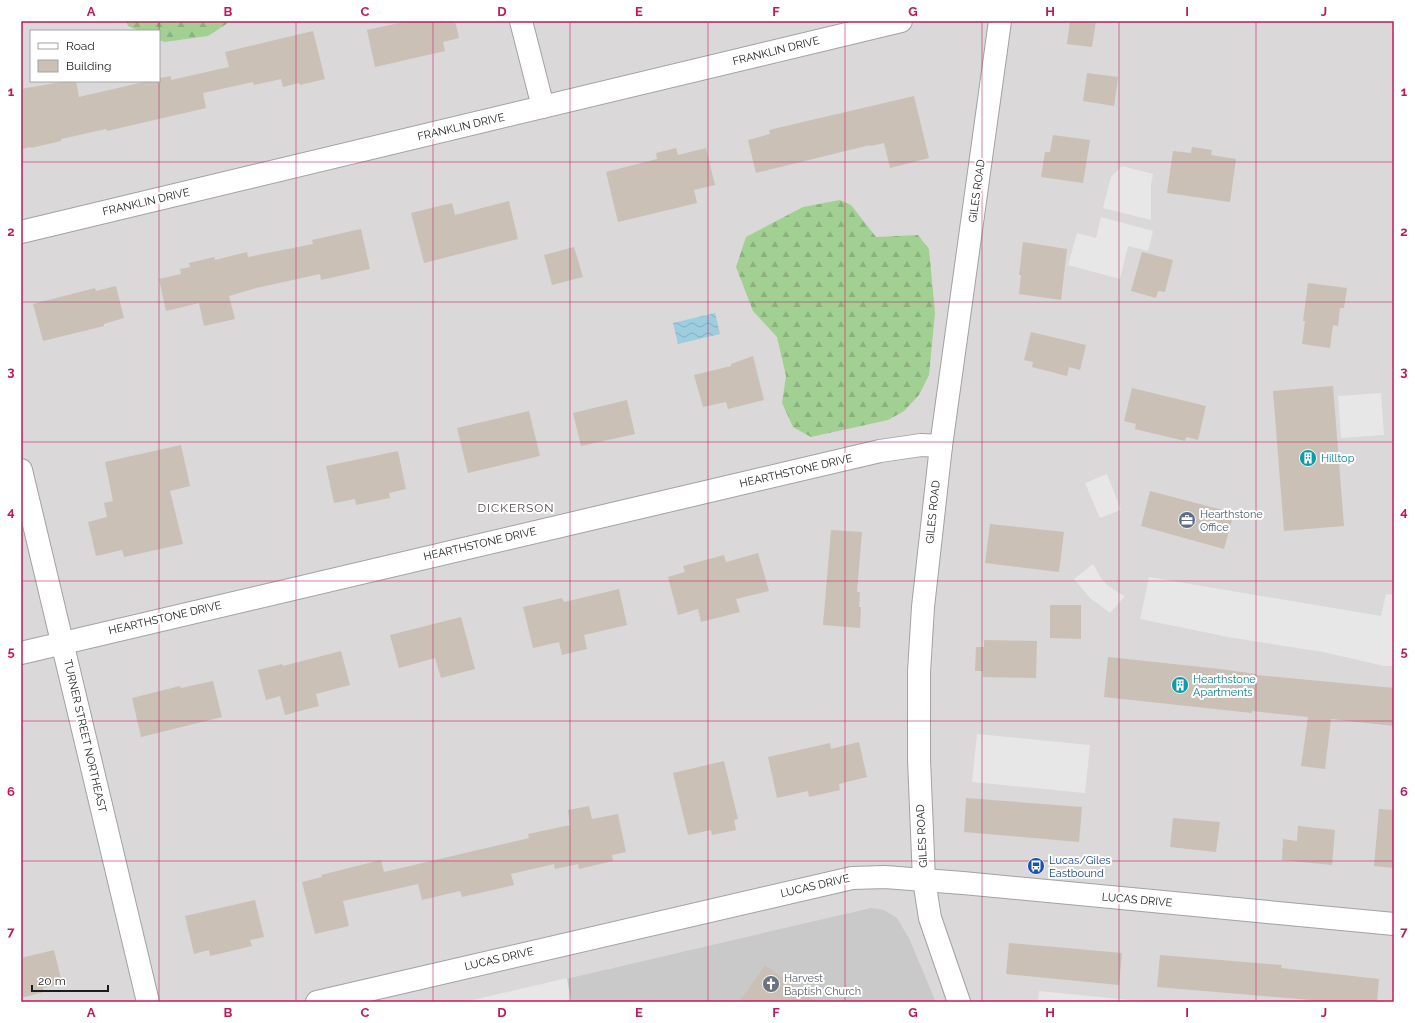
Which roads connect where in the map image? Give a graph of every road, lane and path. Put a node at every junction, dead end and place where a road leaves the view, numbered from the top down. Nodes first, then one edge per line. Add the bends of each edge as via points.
1 (521, 21) edge
2 (901, 21) edge
3 (1000, 21) edge
4 (543, 107) junction
5 (21, 232) edge
6 (941, 446) junction
7 (21, 470) edge
8 (62, 642) junction
9 (21, 652) edge
10 (924, 880) junction
11 (1394, 924) edge
12 (148, 1002) edge
13 (317, 1002) edge
14 (959, 1002) edge

1 - 4 street
2 - 4 street, FRANKLIN DRIVE
3 - 6 street, GILES ROAD
4 - 5 street, FRANKLIN DRIVE
6 - 8 street, HEARTHSTONE DRIVE via 921,445 880,451
6 - 10 street, GILES ROAD via 923,607 919,672 919,759
7 - 8 street, TURNER STREET NORTHEAST
8 - 9 street, HEARTHSTONE DRIVE
8 - 12 street, TURNER STREET NORTHEAST
10 - 11 street, LUCAS DRIVE
10 - 13 street, LUCAS DRIVE via 852,878
10 - 14 street, GILES ROAD via 930,918

